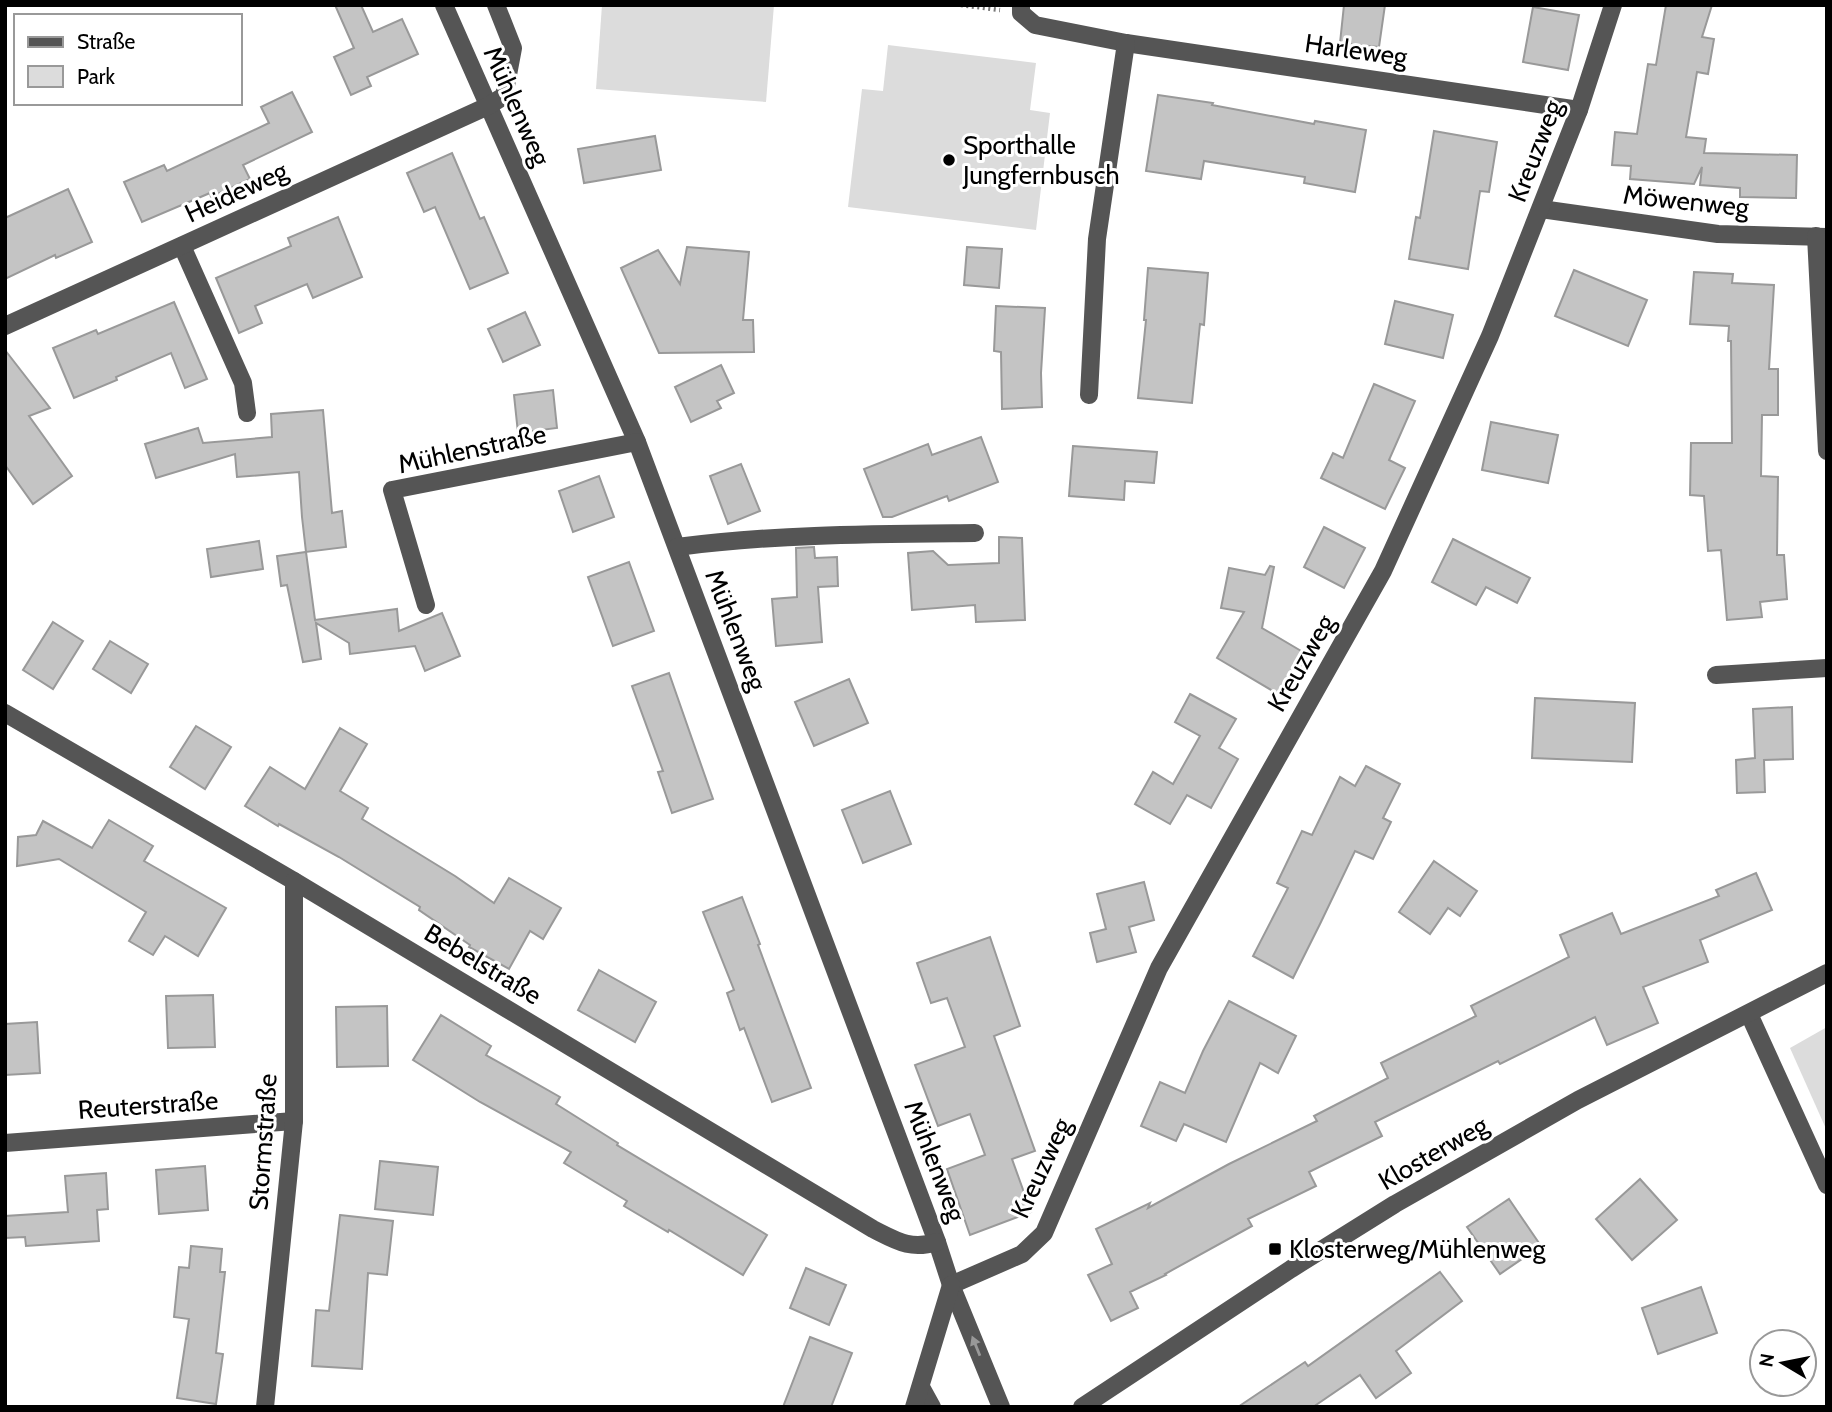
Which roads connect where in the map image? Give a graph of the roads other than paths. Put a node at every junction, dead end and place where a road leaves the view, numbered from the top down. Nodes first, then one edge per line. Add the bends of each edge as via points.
1 (444, 5) edge
2 (496, 5) edge
3 (1614, 5) edge
4 (1021, 9) edge
5 (1126, 43) junction
6 (488, 106) junction
7 (1579, 110) junction
8 (1541, 209) junction
9 (1822, 237) edge
10 (182, 246) junction
11 (5, 327) edge
12 (1089, 395) dead end
13 (247, 414) dead end
14 (637, 442) junction
15 (1827, 452) edge
16 (975, 533) dead end
17 (677, 547) junction
18 (426, 605) dead end
19 (1827, 668) edge
20 (1716, 675) dead end
21 (5, 713) edge
22 (294, 881) junction
23 (1827, 974) edge
24 (1749, 1014) junction
25 (294, 1121) junction
26 (5, 1143) edge
27 (1827, 1185) edge
28 (937, 1242) junction
29 (951, 1285) junction
30 (921, 1387) junction
31 (265, 1407) edge
32 (914, 1407) edge
33 (932, 1407) edge
34 (1001, 1407) edge
35 (1082, 1407) edge

1 - 6 street, Mühlenweg
2 - 6 street via 513,48 504,96
3 - 7 street, Kreuzweg
4 - 5 street, Harleweg via 1035,24
5 - 7 street, Harleweg
5 - 12 street via 1097,239
6 - 10 street, Heideweg
6 - 14 street, Mühlenweg
7 - 8 street, Kreuzweg
8 - 9 street, Möwenweg via 1718,234
8 - 29 street, Kreuzweg via 1490,337 1383,571 1159,968 1044,1233 1022,1254
9 - 15 street
10 - 11 street, Heideweg
10 - 13 street via 243,383
14 - 17 street, Mühlenweg
14 - 18 street, Mühlenstraße via 392,490
16 - 17 street via 825,534
17 - 28 street, Mühlenweg
19 - 20 street
21 - 22 street, Bebelstraße
22 - 25 street, Stormstraße
22 - 28 street, Bebelstraße via 873,1229 912,1246
23 - 24 street, Klosterweg
24 - 27 street
24 - 35 street, Klosterweg via 1578,1100 1395,1204
25 - 26 street, Reuterstraße
25 - 31 street, Stormstraße
28 - 29 street, Mühlenweg
29 - 30 street
34 -> 29 street, Mühlenweg
30 - 32 street
30 - 33 street

